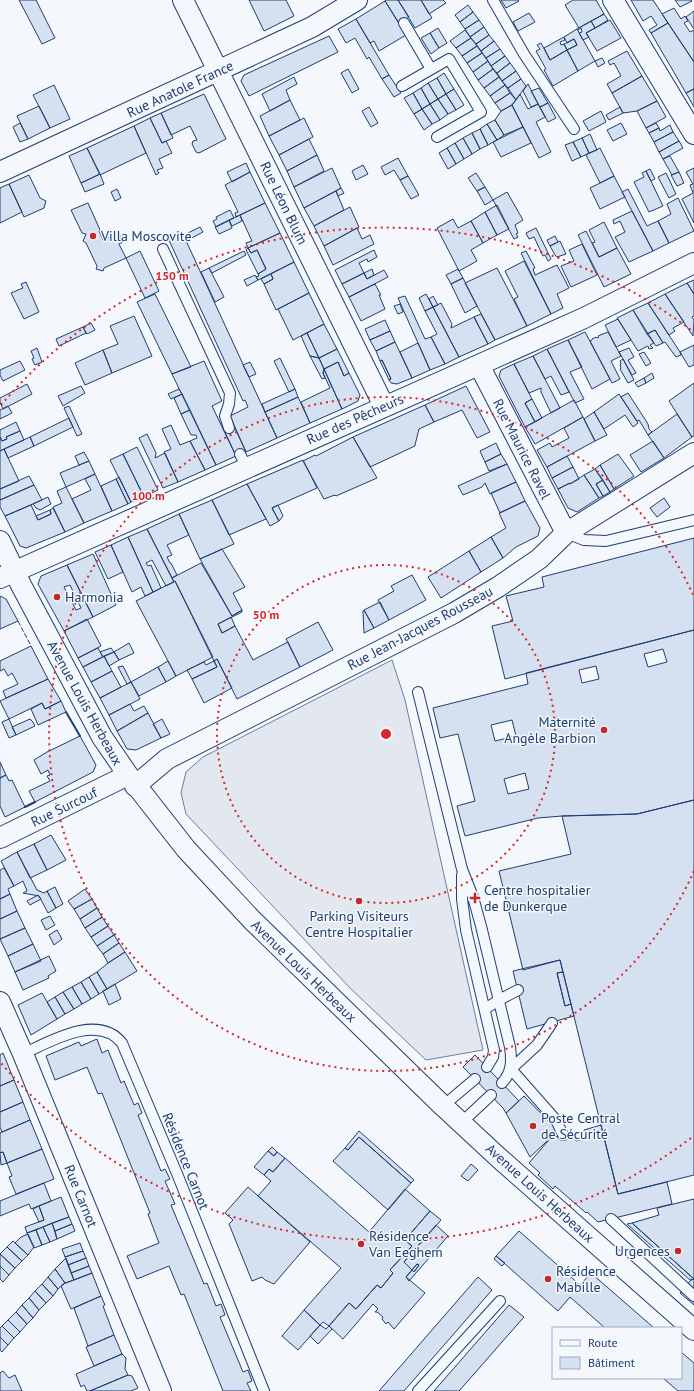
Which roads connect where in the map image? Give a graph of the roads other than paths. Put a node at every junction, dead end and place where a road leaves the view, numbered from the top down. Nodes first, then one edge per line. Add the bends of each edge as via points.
1 (183, 0) edge
2 (357, 0) edge
3 (493, 0) edge
4 (613, 0) edge
5 (404, 23) dead end
6 (432, 69) junction
7 (218, 71) junction
8 (402, 86) dead end
9 (574, 129) dead end
10 (694, 134) edge
11 (437, 137) dead end
12 (0, 172) edge
13 (163, 249) dead end
14 (694, 263) edge
15 (478, 365) junction
16 (384, 406) junction
17 (229, 428) dead end
18 (694, 453) edge
19 (694, 520) edge
20 (566, 534) junction
21 (0, 541) edge
22 (7, 574) edge
23 (418, 692) dead end
24 (131, 780) junction
25 (0, 838) edge
26 (462, 868) junction
27 (518, 990) dead end
28 (499, 1000) junction
29 (0, 1002) edge
30 (485, 1009) junction
31 (552, 1023) dead end
32 (23, 1054) junction
33 (487, 1067) dead end
34 (511, 1069) junction
35 (475, 1079) dead end
36 (502, 1084) dead end
37 (491, 1095) dead end
38 (443, 1106) junction
39 (461, 1123) junction
40 (563, 1135) dead end
41 (611, 1219) dead end
42 (694, 1296) edge
43 (500, 1301) dead end
44 (694, 1330) edge
45 (161, 1391) edge
46 (264, 1391) edge
47 (418, 1391) edge

1 - 7 street, Rue Léon Blum
2 - 7 street, Rue Anatole France via 312,27
3 - 9 lane via 524,54
4 - 10 street
5 - 6 lane
6 - 8 lane
6 - 11 lane via 449,59 481,112
7 - 12 street, Rue Anatole France
7 - 16 street, Rue Léon Blum
13 - 17 lane via 230,393 225,416
14 - 15 street, Rue des Pêcheurs via 584,318
15 - 16 street, Rue des Pêcheurs
15 - 20 street, Rue Maurice Ravel
16 - 22 street, Rue des Pêcheurs via 244,461
18 - 20 street, Rue Jean-Jacques Rousseau
19 - 20 lane via 606,541 584,540
20 - 24 street, Rue Jean-Jacques Rousseau via 539,559 498,587 434,624 167,759
21 - 22 street, Avenue Louis Herbeaux
22 - 24 street, Avenue Louis Herbeaux via 110,750
23 - 26 lane
24 - 25 street, Rue Surcouf
24 - 38 street, Avenue Louis Herbeaux via 186,849 236,904
26 - 28 lane via 473,897
26 - 30 lane via 466,930
27 - 28 lane
28 - 30 lane
28 - 34 lane via 510,1048
29 - 32 street, Rue Carnot
30 - 33 lane via 494,1050
31 - 34 lane via 537,1045
32 - 45 street, Rue Carnot
32 - 46 lane, Résidence Carnot via 84,1030 93,1029 117,1036 175,1169
34 - 36 lane
34 - 40 lane via 556,1120
35 - 38 lane
37 - 39 lane
38 - 39 street, Avenue Louis Herbeaux
39 - 44 street, Avenue Louis Herbeaux
41 - 42 lane
43 - 47 lane

